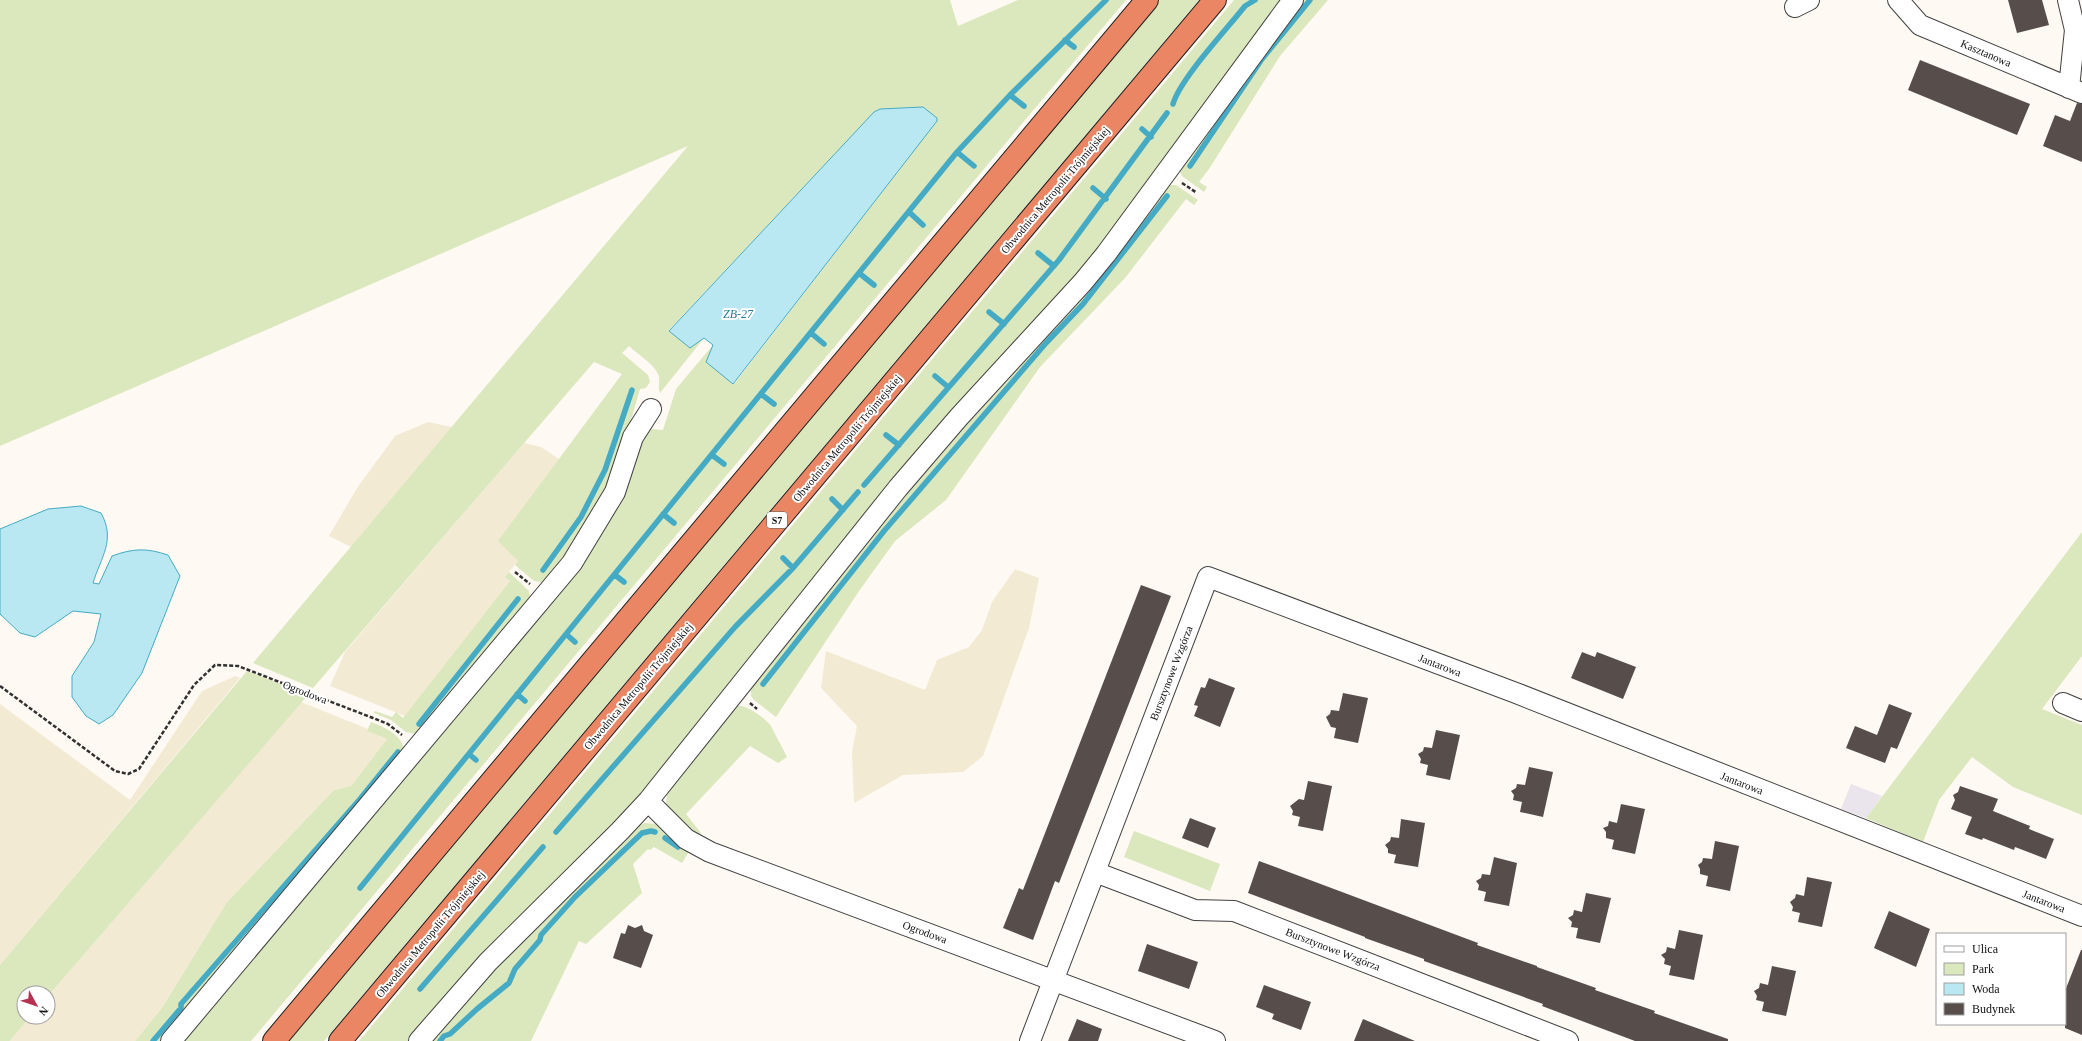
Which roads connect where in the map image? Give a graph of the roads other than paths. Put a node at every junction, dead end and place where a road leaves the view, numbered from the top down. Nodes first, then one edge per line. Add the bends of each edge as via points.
1 (1147, 0) edge
2 (1215, 0) edge
3 (1293, 0) edge
4 (1898, 0) edge
5 (2068, 0) edge
6 (2076, 91) edge
7 (651, 409) dead end
8 (1402, 650) joint
9 (2064, 703) dead end
10 (2082, 710) edge
11 (648, 801) junction
12 (1095, 872) junction
13 (2082, 916) edge
14 (1054, 980) junction
15 (171, 1041) edge
16 (274, 1041) edge
17 (340, 1041) edge
18 (419, 1041) edge
19 (1030, 1041) edge
20 (1215, 1041) edge
21 (1568, 1041) edge

1 - 16 highway
2 - 17 highway, Obwodnica Metropolii Trójmiejskiej / S7
3 - 11 street via 1106,254 898,488
4 - 6 street, Kasztanowa via 1920,25
5 - 6 street via 2075,30
7 - 15 street via 633,437 615,492 572,563
8 - 12 street, Bursztynowe Wzgórza via 1208,577
8 - 13 street, Jantarowa
9 - 10 street
11 - 14 street, Ogrodowa via 682,836 710,852
11 - 18 street via 498,952
12 - 14 street, Bursztynowe Wzgórza
12 - 21 street, Bursztynowe Wzgórza via 1195,910 1234,910
14 - 19 street, Bursztynowe Wzgórza
14 - 20 street, Ogrodowa

